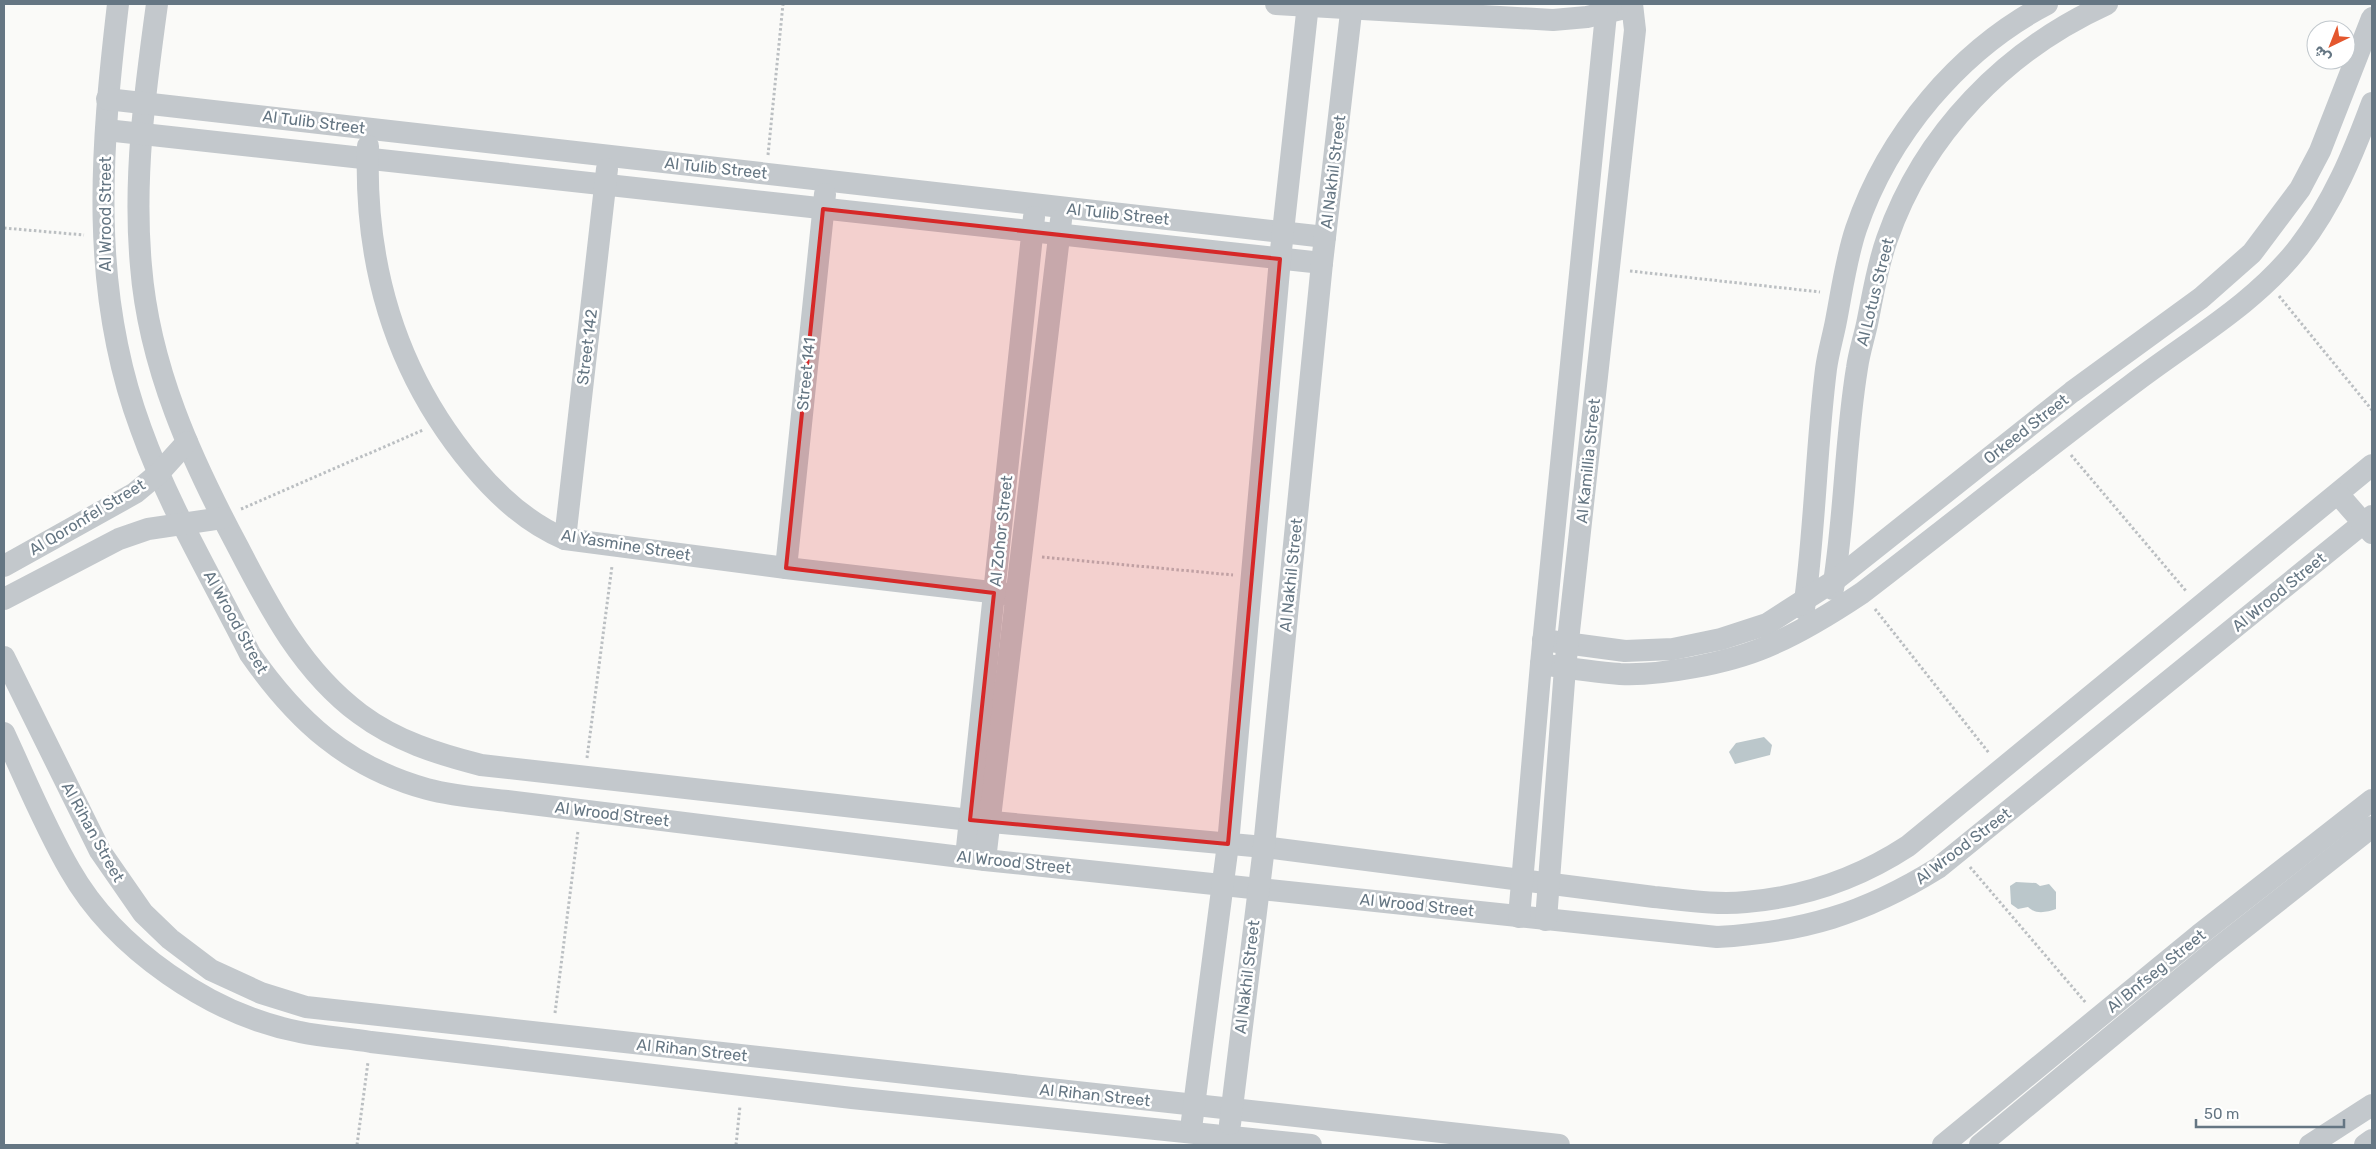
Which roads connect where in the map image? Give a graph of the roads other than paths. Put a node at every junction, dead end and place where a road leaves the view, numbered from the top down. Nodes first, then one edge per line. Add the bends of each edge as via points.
1 (118, 4) edge
2 (157, 4) edge
3 (1276, 4) edge
4 (1634, 4) edge
5 (2047, 4) edge
6 (2107, 4) edge
7 (1308, 5) edge
8 (1352, 6) edge
9 (1607, 8) edge
10 (2372, 18) edge
11 (107, 98) junction
12 (143, 102) junction
13 (2372, 103) edge
14 (368, 128) junction
15 (106, 130) junction
16 (140, 134) junction
17 (608, 156) junction
18 (367, 159) junction
19 (826, 180) junction
20 (605, 185) junction
21 (1036, 204) junction
22 (1062, 207) junction
23 (823, 209) junction
24 (2273, 228) junction
25 (1033, 232) junction
26 (1284, 232) junction
27 (1059, 235) junction
28 (1325, 237) junction
29 (2299, 247) junction
30 (1280, 259) junction
31 (1322, 263) junction
32 (2201, 298) junction
33 (2220, 322) junction
34 (187, 442) junction
35 (159, 473) junction
36 (2369, 475) edge
37 (2338, 494) junction
38 (222, 518) junction
39 (184, 522) junction
40 (2369, 524) edge
41 (565, 538) junction
42 (4, 566) edge
43 (786, 568) junction
44 (1834, 581) junction
45 (1005, 594) junction
46 (4, 599) edge
47 (1805, 599) junction
48 (1828, 615) junction
49 (1801, 629) junction
50 (1543, 640) junction
51 (1568, 643) junction
52 (4, 656) edge
53 (1541, 664) junction
54 (1565, 668) junction
55 (2125, 669) junction
56 (2147, 699) junction
57 (4, 733) edge
58 (513, 768) junction
59 (585, 776) junction
60 (2372, 800) edge
61 (506, 801) junction
62 (581, 810) junction
63 (980, 821) junction
64 (2372, 827) edge
65 (1228, 844) junction
66 (1264, 847) junction
67 (976, 858) junction
68 (2303, 868) junction
69 (1523, 880) junction
70 (1550, 883) junction
71 (1223, 885) junction
72 (1258, 887) junction
73 (1654, 897) junction
74 (1519, 917) junction
75 (1546, 920) junction
76 (1648, 930) junction
77 (170, 939) junction
78 (2206, 944) junction
79 (151, 960) junction
80 (2372, 1105) edge
81 (1194, 1106) junction
82 (1231, 1110) junction
83 (1189, 1139) edge
84 (2372, 1140) edge
85 (1228, 1141) edge
86 (1495, 1142) edge
87 (1311, 1145) edge
88 (1559, 1145) edge
89 (1943, 1145) edge
90 (1980, 1145) edge
91 (2310, 1145) edge
92 (2365, 1145) edge

1 - 11 street, Al Wrood Street
2 - 12 street, Al Wrood Street
3 - 7 street
4 - 9 street
4 - 51 street, Al Kamillia Street via 1635,30
5 - 47 street, Al Lotus Street via 2001,32 1939,89 1910,125 1874,185 1856,228 1826,367
6 - 44 street, Al Lotus Street via 2051,33 1990,81 1936,143 1904,198 1887,239 1875,281 1857,367
7 - 8 street
7 - 26 street
8 - 9 street via 1553,20 1587,17
8 - 28 street, Al Nakhil Street
9 - 50 street, Al Kamillia Street
10 - 24 street, Orkeed Street via 2320,152
11 - 12 street, Al Tulib Street
11 - 15 street, Al Wrood Street
12 - 14 street, Al Tulib Street
12 - 16 street, Al Wrood Street
13 - 29 street, Orkeed Street via 2350,163 2329,205
14 - 17 street, Al Tulib Street
14 - 18 street, Al Yasmine Street
15 - 16 street, Al Tulib Street
15 - 35 street, Al Wrood Street via 102,236 107,288 123,372 141,430
16 - 18 street, Al Tulib Street
16 - 34 street, Al Wrood Street via 139,219 147,313 168,394
17 - 19 street, Al Tulib Street
17 - 20 street, Street 142
18 - 20 street, Al Tulib Street
18 - 41 street, Al Yasmine Street via 378,275 400,348 416,382 440,423 481,476 542,529
19 - 21 street, Al Tulib Street
19 - 23 street, Street 141
20 - 23 street, Al Tulib Street
20 - 41 street, Street 142
21 - 22 street, Al Tulib Street
21 - 25 street, Al Zohor Street
22 - 26 street, Al Tulib Street
22 - 27 street, Al Zohor Street
23 - 25 street, Al Tulib Street
23 - 43 street, Street 141
24 - 29 street
24 - 32 street, Orkeed Street via 2252,254
25 - 27 street, Al Tulib Street
25 - 45 street, Al Zohor Street
26 - 28 street, Al Tulib Street
26 - 30 street
27 - 30 street, Al Tulib Street
27 - 45 street, Al Zohor Street via 1021,555
28 - 31 street, Al Nakhil Street
29 - 33 street, Orkeed Street via 2268,282
30 - 31 street, Al Tulib Street
30 - 65 street
31 - 66 street, Al Nakhil Street
32 - 33 street
32 - 44 street, Orkeed Street via 2072,392
33 - 48 street, Orkeed Street via 2139,379 1862,593
34 - 35 street, Al Qoronfel Street
34 - 38 street, Al Wrood Street
35 - 39 street, Al Wrood Street
35 - 42 street, Al Qoronfel Street via 128,497
36 - 37 street, Al Wrood Street
37 - 40 street
37 - 55 street, Al Wrood Street
38 - 39 street, Al Qoronfel Street
38 - 58 street, Al Wrood Street via 281,627 328,686 361,715 398,738 439,755 481,765
39 - 46 street, Al Qoronfel Street via 119,539
39 - 61 street, Al Wrood Street via 250,654 301,718 339,749 382,773 428,789
40 - 56 street, Al Wrood Street
41 - 43 street, Al Yasmine Street
43 - 45 street, Al Yasmine Street
44 - 47 street, Orkeed Street
44 - 48 street, Al Lotus Street
45 - 63 street, Al Zohor Street
47 - 49 street, Al Lotus Street
47 - 51 street, Orkeed Street via 1767,624 1721,639 1673,648 1625,651
48 - 49 street, Orkeed Street
49 - 54 street, Orkeed Street via 1766,648 1719,662 1622,674
50 - 51 street, Orkeed Street
50 - 53 street, Al Kamillia Street
51 - 54 street, Al Kamillia Street
52 - 77 street, Al Rihan Street via 100,851 143,913
53 - 54 street, Orkeed Street
53 - 69 street, Al Kamillia Street
54 - 70 street, Al Kamillia Street
55 - 56 street
55 - 73 street, Al Wrood Street via 1908,846 1854,876 1782,898 1745,902
56 - 76 street, Al Wrood Street via 1958,853 1904,889 1869,906 1832,919 1756,934 1717,937
57 - 79 street, Al Rihan Street via 70,870 110,922
58 - 59 street, Al Wrood Street
58 - 61 street
59 - 62 street
59 - 63 street, Al Wrood Street
60 - 68 street, Al Bnfseg Street
61 - 62 street, Al Wrood Street
62 - 67 street, Al Wrood Street
63 - 65 street, Al Wrood Street
63 - 67 street, Al Zohor Street
64 - 68 street, Al Bnfseg Street
65 - 66 street, Al Wrood Street
65 - 71 street
66 - 69 street, Al Wrood Street
66 - 72 street, Al Nakhil Street
67 - 71 street, Al Wrood Street
68 - 78 street, Al Bnfseg Street
69 - 70 street, Al Wrood Street
69 - 74 street, Al Kamillia Street
70 - 73 street, Al Wrood Street
70 - 75 street, Al Kamillia Street
71 - 72 street, Al Wrood Street
71 - 81 street
72 - 74 street, Al Wrood Street
72 - 82 street, Al Nakhil Street
73 - 76 street
74 - 75 street, Al Wrood Street
75 - 76 street, Al Wrood Street
77 - 79 street
77 - 81 street, Al Rihan Street via 212,970 261,993 306,1007
78 - 89 street, Al Bnfseg Street via 2099,1018
78 - 90 street, Al Bnfseg Street
79 - 83 street, Al Rihan Street via 197,994 246,1016 299,1032
80 - 91 street
81 - 82 street, Al Rihan Street
81 - 83 street
82 - 85 street, Al Nakhil Street
82 - 86 street, Al Rihan Street
83 - 85 street, Al Rihan Street
84 - 92 street
85 - 87 street, Al Rihan Street
86 - 88 street, Al Rihan Street

